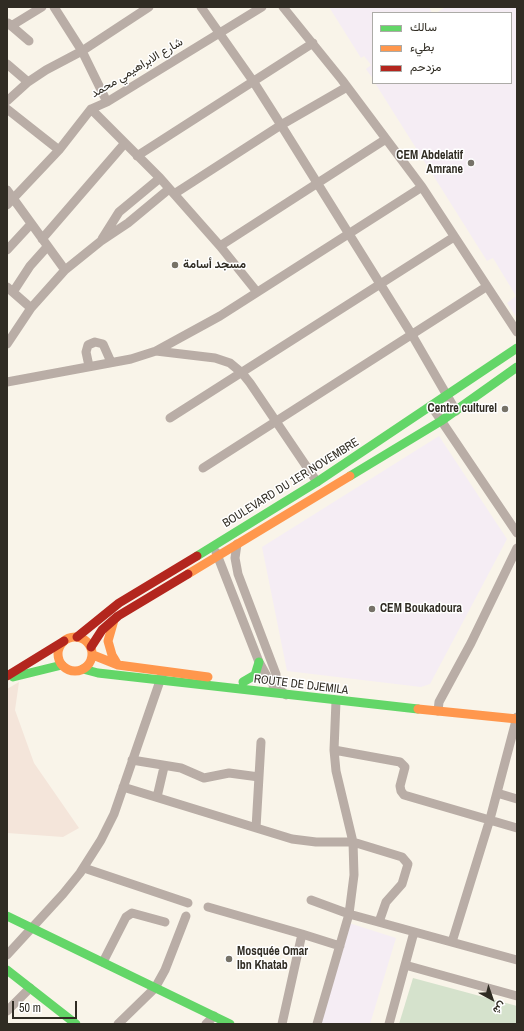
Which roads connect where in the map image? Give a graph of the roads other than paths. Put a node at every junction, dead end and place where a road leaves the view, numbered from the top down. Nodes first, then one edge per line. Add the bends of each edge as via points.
1 (42, 7) edge
2 (54, 7) edge
3 (149, 7) edge
4 (202, 7) edge
5 (262, 7) edge
6 (282, 7) edge
7 (9, 24) edge
8 (219, 33) junction
9 (29, 41) dead end
10 (313, 43) junction
11 (82, 50) junction
12 (7, 64) edge
13 (253, 81) junction
14 (28, 82) junction
15 (347, 87) junction
16 (7, 101) edge
17 (107, 102) junction
18 (7, 109) edge
19 (91, 109) junction
20 (281, 125) junction
21 (386, 139) junction
22 (125, 143) junction
23 (58, 150) junction
24 (137, 156) junction
25 (160, 178) junction
26 (316, 184) junction
27 (422, 187) junction
28 (7, 190) edge
29 (171, 191) junction
30 (10, 202) edge
31 (32, 224) junction
32 (348, 233) junction
33 (454, 237) junction
34 (42, 239) junction
35 (101, 241) junction
36 (220, 246) junction
37 (47, 247) junction
38 (7, 250) edge
39 (64, 270) junction
40 (380, 284) junction
41 (486, 287) junction
42 (10, 290) edge
43 (257, 292) junction
44 (31, 308) junction
45 (517, 332) edge
46 (412, 335) junction
47 (7, 344) edge
48 (517, 348) edge
49 (156, 351) junction
50 (111, 362) junction
51 (89, 366) junction
52 (517, 367) edge
53 (242, 372) junction
54 (7, 382) edge
55 (447, 397) junction
56 (432, 407) junction
57 (456, 411) junction
58 (170, 418) dead end
59 (441, 421) junction
60 (276, 422) junction
61 (203, 468) dead end
62 (317, 482) junction
63 (517, 534) edge
64 (218, 543) junction
65 (237, 544) junction
66 (517, 548) edge
67 (217, 557) junction
68 (165, 574) junction
69 (171, 583) junction
70 (114, 619) junction
71 (77, 637) junction
72 (64, 641) junction
73 (92, 651) junction
74 (259, 662) junction
75 (62, 665) junction
76 (118, 665) junction
77 (83, 669) junction
78 (163, 670) junction
79 (7, 677) edge
80 (160, 680) junction
81 (243, 682) junction
82 (272, 689) junction
83 (336, 701) junction
84 (438, 707) junction
85 (517, 716) edge
86 (261, 742) dead end
87 (334, 750) junction
88 (132, 760) junction
89 (164, 767) junction
90 (259, 777) junction
91 (123, 787) junction
92 (497, 793) junction
93 (158, 798) junction
94 (517, 799) edge
95 (490, 820) junction
96 (256, 828) junction
97 (517, 828) edge
98 (353, 842) junction
99 (84, 868) junction
100 (311, 900) dead end
101 (188, 903) dead end
102 (208, 907) dead end
103 (349, 914) junction
104 (7, 916) edge
105 (186, 916) dead end
106 (165, 922) dead end
107 (379, 922) junction
108 (32, 928) junction
109 (414, 932) junction
110 (302, 934) junction
111 (452, 942) junction
112 (340, 946) junction
113 (7, 955) edge
114 (517, 960) edge
115 (103, 962) junction
116 (405, 965) junction
117 (7, 970) edge
118 (30, 988) junction
119 (155, 988) junction
120 (517, 996) edge
121 (7, 1011) edge
122 (214, 1016) junction
123 (76, 1024) edge
124 (118, 1024) edge
125 (206, 1024) edge
126 (230, 1024) edge
127 (282, 1024) edge
128 (317, 1024) edge
129 (389, 1024) edge

1 - 7 street
2 - 11 street
3 - 11 street
4 - 8 street
5 - 8 street, شارع الابراهيمي محمد
6 - 10 street
7 - 9 street
8 - 13 street
8 - 17 street, شارع الابراهيمي محمد
10 - 13 street
10 - 15 street
11 - 14 street
11 - 17 street
12 - 14 street
13 - 20 street
13 - 24 street
14 - 16 street
15 - 20 street
15 - 21 street
17 - 19 street, شارع الابراهيمي محمد
18 - 23 street
19 - 22 street
19 - 23 street, شارع الابراهيمي محمد
20 - 26 street
20 - 29 street
21 - 26 street
21 - 27 street
22 - 24 street
22 - 34 street
23 - 30 street, شارع الابراهيمي محمد
24 - 25 street
25 - 29 street
25 - 35 street via 119,212
26 - 32 street
26 - 36 street
27 - 32 street
27 - 33 street
28 - 30 street
29 - 35 street
29 - 36 street
30 - 31 street
31 - 34 street
31 - 38 street
32 - 40 street
32 - 43 street
33 - 40 street
33 - 41 street
34 - 37 street
35 - 39 street
36 - 43 street
37 - 39 street
37 - 42 street
39 - 44 street
40 - 46 street
40 - 53 street
41 - 45 street
41 - 46 street
42 - 44 street
43 - 49 street via 220,316
44 - 47 street
46 - 55 street
46 - 60 street
48 - 55 main road, BOULEVARD DU 1ER NOVEMBRE
49 - 50 street
49 - 53 street via 215,358 230,363
50 - 51 street
50 - 51 street via 104,344 95,342 88,345 86,352
51 - 54 street
52 - 57 main road, BOULEVARD DU 1ER NOVEMBRE
53 - 58 street
53 - 60 street
55 - 56 main road, BOULEVARD DU 1ER NOVEMBRE
55 - 57 street
56 - 59 street
56 - 62 main road, BOULEVARD DU 1ER NOVEMBRE
57 - 59 main road, BOULEVARD DU 1ER NOVEMBRE
59 - 63 street
59 - 65 main road, BOULEVARD DU 1ER NOVEMBRE
60 - 61 street
60 - 62 street
62 - 64 main road, BOULEVARD DU 1ER NOVEMBRE
64 - 67 street
64 - 68 main road, BOULEVARD DU 1ER NOVEMBRE
65 - 67 main road, BOULEVARD DU 1ER NOVEMBRE
65 - 82 street via 238,574 276,674
66 - 84 street
67 - 69 main road, BOULEVARD DU 1ER NOVEMBRE
67 - 74 street
68 - 69 main road
68 - 71 main road, BOULEVARD DU 1ER NOVEMBRE via 118,603
69 - 70 main road, BOULEVARD DU 1ER NOVEMBRE
70 - 73 main road, BOULEVARD DU 1ER NOVEMBRE via 102,630
70 - 76 main road via 108,641
71 - 72 main road
71 - 73 main road via 85,640
72 - 75 main road via 58,652
72 - 79 main road
73 - 76 main road, ROUTE DE DJEMILA
73 - 77 main road via 90,664
74 - 81 main road via 255,675
74 - 82 street
75 - 77 main road via 70,670
75 - 79 main road
76 - 78 main road, ROUTE DE DJEMILA
77 - 80 main road, ROUTE DE DJEMILA
78 - 80 street
78 - 81 main road, ROUTE DE DJEMILA
80 - 82 main road, ROUTE DE DJEMILA
80 - 88 street
81 - 82 main road, ROUTE DE DJEMILA
82 - 83 main road, ROUTE DE DJEMILA via 287,695
82 - 84 main road, ROUTE DE DJEMILA
83 - 84 main road, ROUTE DE DJEMILA
83 - 87 street
84 - 85 main road, ROUTE DE DJEMILA
85 - 92 street
86 - 90 street
87 - 95 street via 400,762 405,768 400,786 404,795
87 - 98 street via 336,771
88 - 89 street
88 - 91 street
89 - 90 street via 181,768 204,778 229,773
89 - 93 street
90 - 96 street
91 - 93 street
91 - 99 street via 111,821
92 - 94 street
92 - 95 street
93 - 96 street
95 - 97 street
95 - 111 street
96 - 98 street via 292,839
98 - 103 street via 354,875
98 - 107 street via 402,857 408,864 402,884 386,902
99 - 101 street
99 - 108 street
100 - 103 street
102 - 110 street
103 - 107 street
103 - 112 street
104 - 108 main road
105 - 119 street via 165,970
106 - 115 street via 132,913 126,917
107 - 109 street
108 - 113 street
108 - 115 main road
109 - 111 street
109 - 116 street
110 - 112 street
110 - 127 street
111 - 114 street
112 - 128 street
115 - 119 main road
116 - 120 street
116 - 129 street
117 - 118 main road
118 - 121 street
118 - 123 main road
119 - 122 main road
119 - 124 street
122 - 125 street
122 - 126 main road

